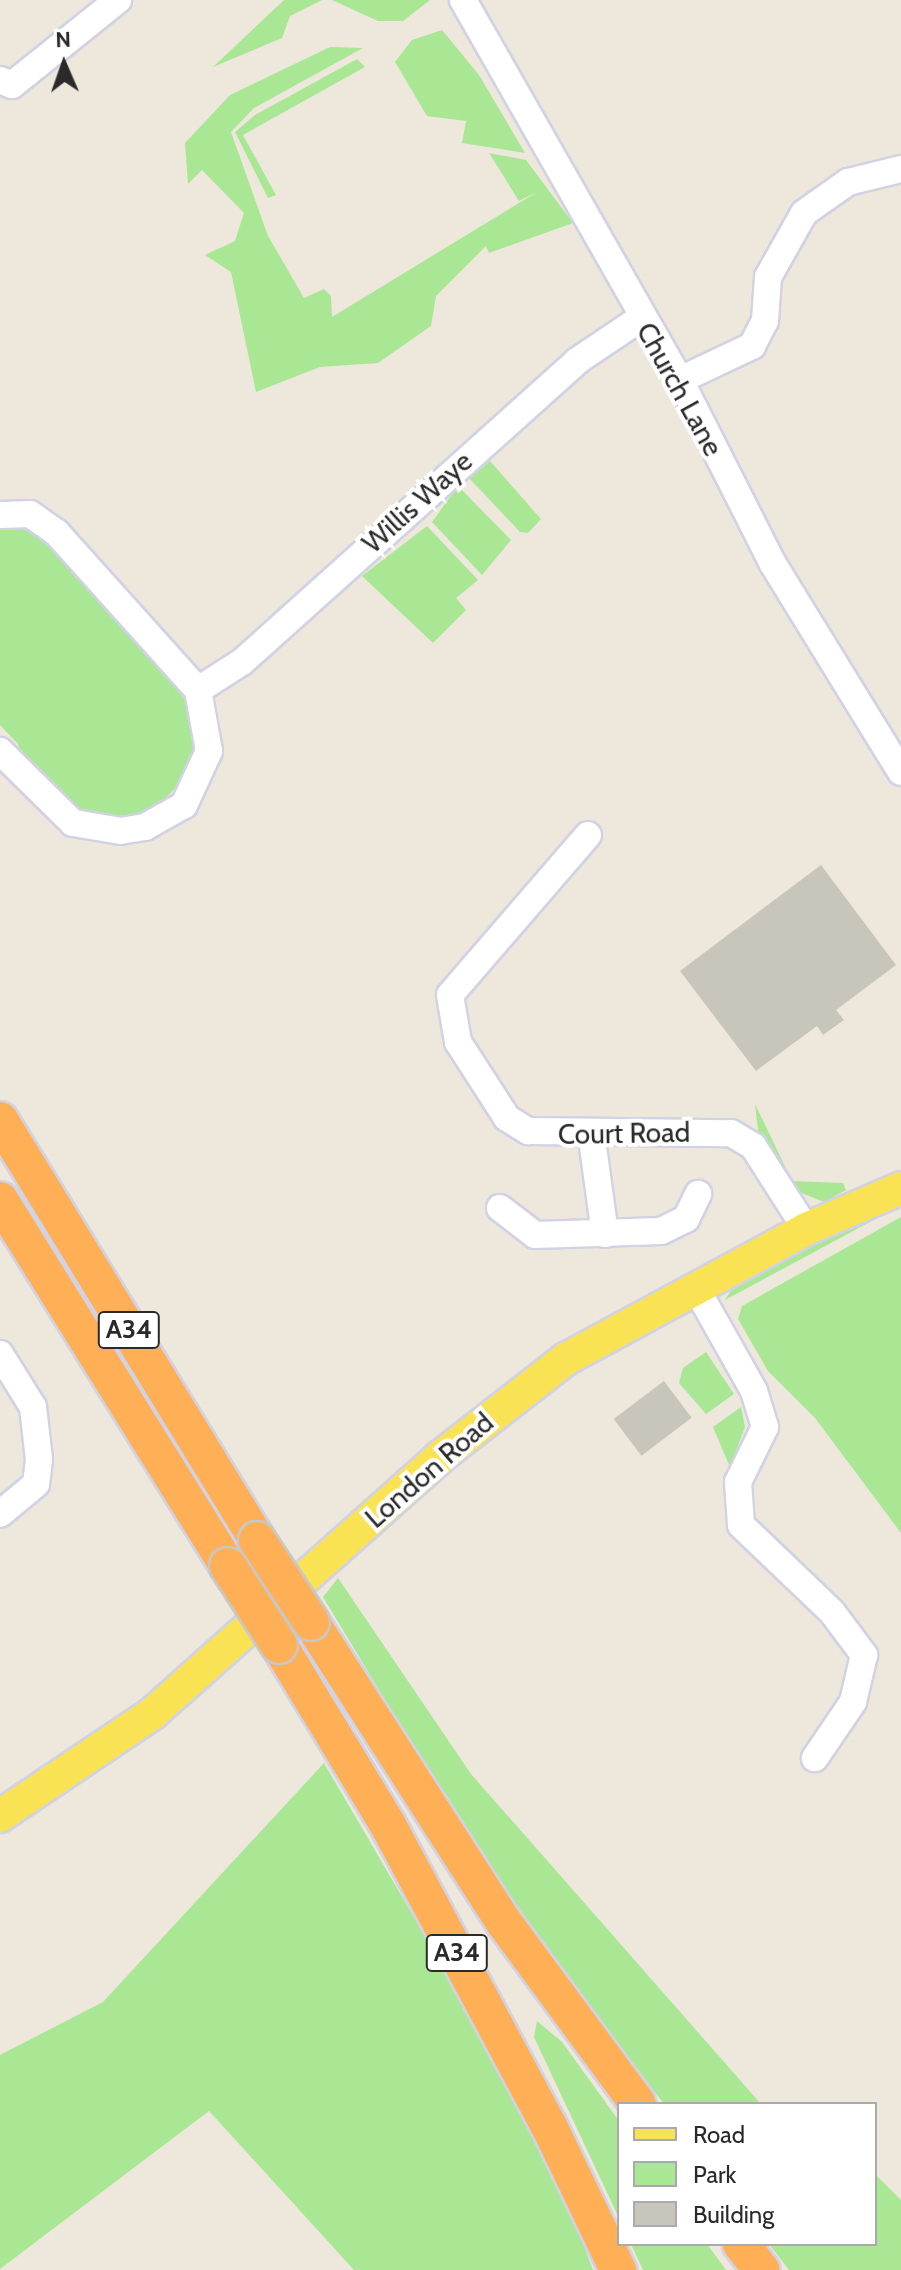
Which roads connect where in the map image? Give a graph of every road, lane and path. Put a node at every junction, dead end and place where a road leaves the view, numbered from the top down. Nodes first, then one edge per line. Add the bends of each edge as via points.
1 (118, 0) edge
2 (464, 2) edge
3 (0, 80) edge
4 (901, 169) edge
5 (641, 318) junction
6 (680, 380) junction
7 (0, 515) edge
8 (198, 690) junction
9 (0, 751) edge
10 (901, 772) edge
11 (588, 835) dead end
12 (0, 1120) edge
13 (591, 1132) junction
14 (901, 1188) edge
15 (698, 1194) dead end
16 (0, 1200) edge
17 (500, 1208) dead end
18 (806, 1229) junction
19 (605, 1234) junction
20 (696, 1288) junction
21 (0, 1354) edge
22 (0, 1514) edge
23 (815, 1758) dead end
24 (0, 1816) edge
25 (637, 2102) edge
26 (743, 2246) edge
27 (618, 2270) edge
28 (761, 2270) edge

1 - 3 street via 12,85
2 - 5 street, Church Lane
4 - 6 street via 848,182 804,213 768,277 765,321 752,346
5 - 6 street, Church Lane
5 - 8 street, Willis Waye via 567,369 242,662
6 - 10 street, Church Lane via 773,564
7 - 8 street via 30,514 56,532
8 - 9 street via 209,729 202,775 184,805 145,827 99,831 73,823
11 - 13 street, Court Road via 450,995 458,1042 507,1118 550,1135
12 - 25 highway, A34, bridge via 257,1540 503,1921
13 - 18 street, Court Road via 731,1133 753,1146
13 - 19 street
14 - 18 main road, London Road
15 - 19 street via 686,1219 661,1231
16 - 27 highway, A34, bridge via 388,1825 549,2126
17 - 19 street via 535,1235
18 - 20 main road, London Road
20 - 23 street via 754,1391 765,1427 738,1482 741,1525 832,1612 864,1655 853,1702
20 - 24 main road, London Road via 574,1354 513,1397 153,1713
21 - 22 street via 33,1407 39,1460 36,1484
26 - 28 highway

